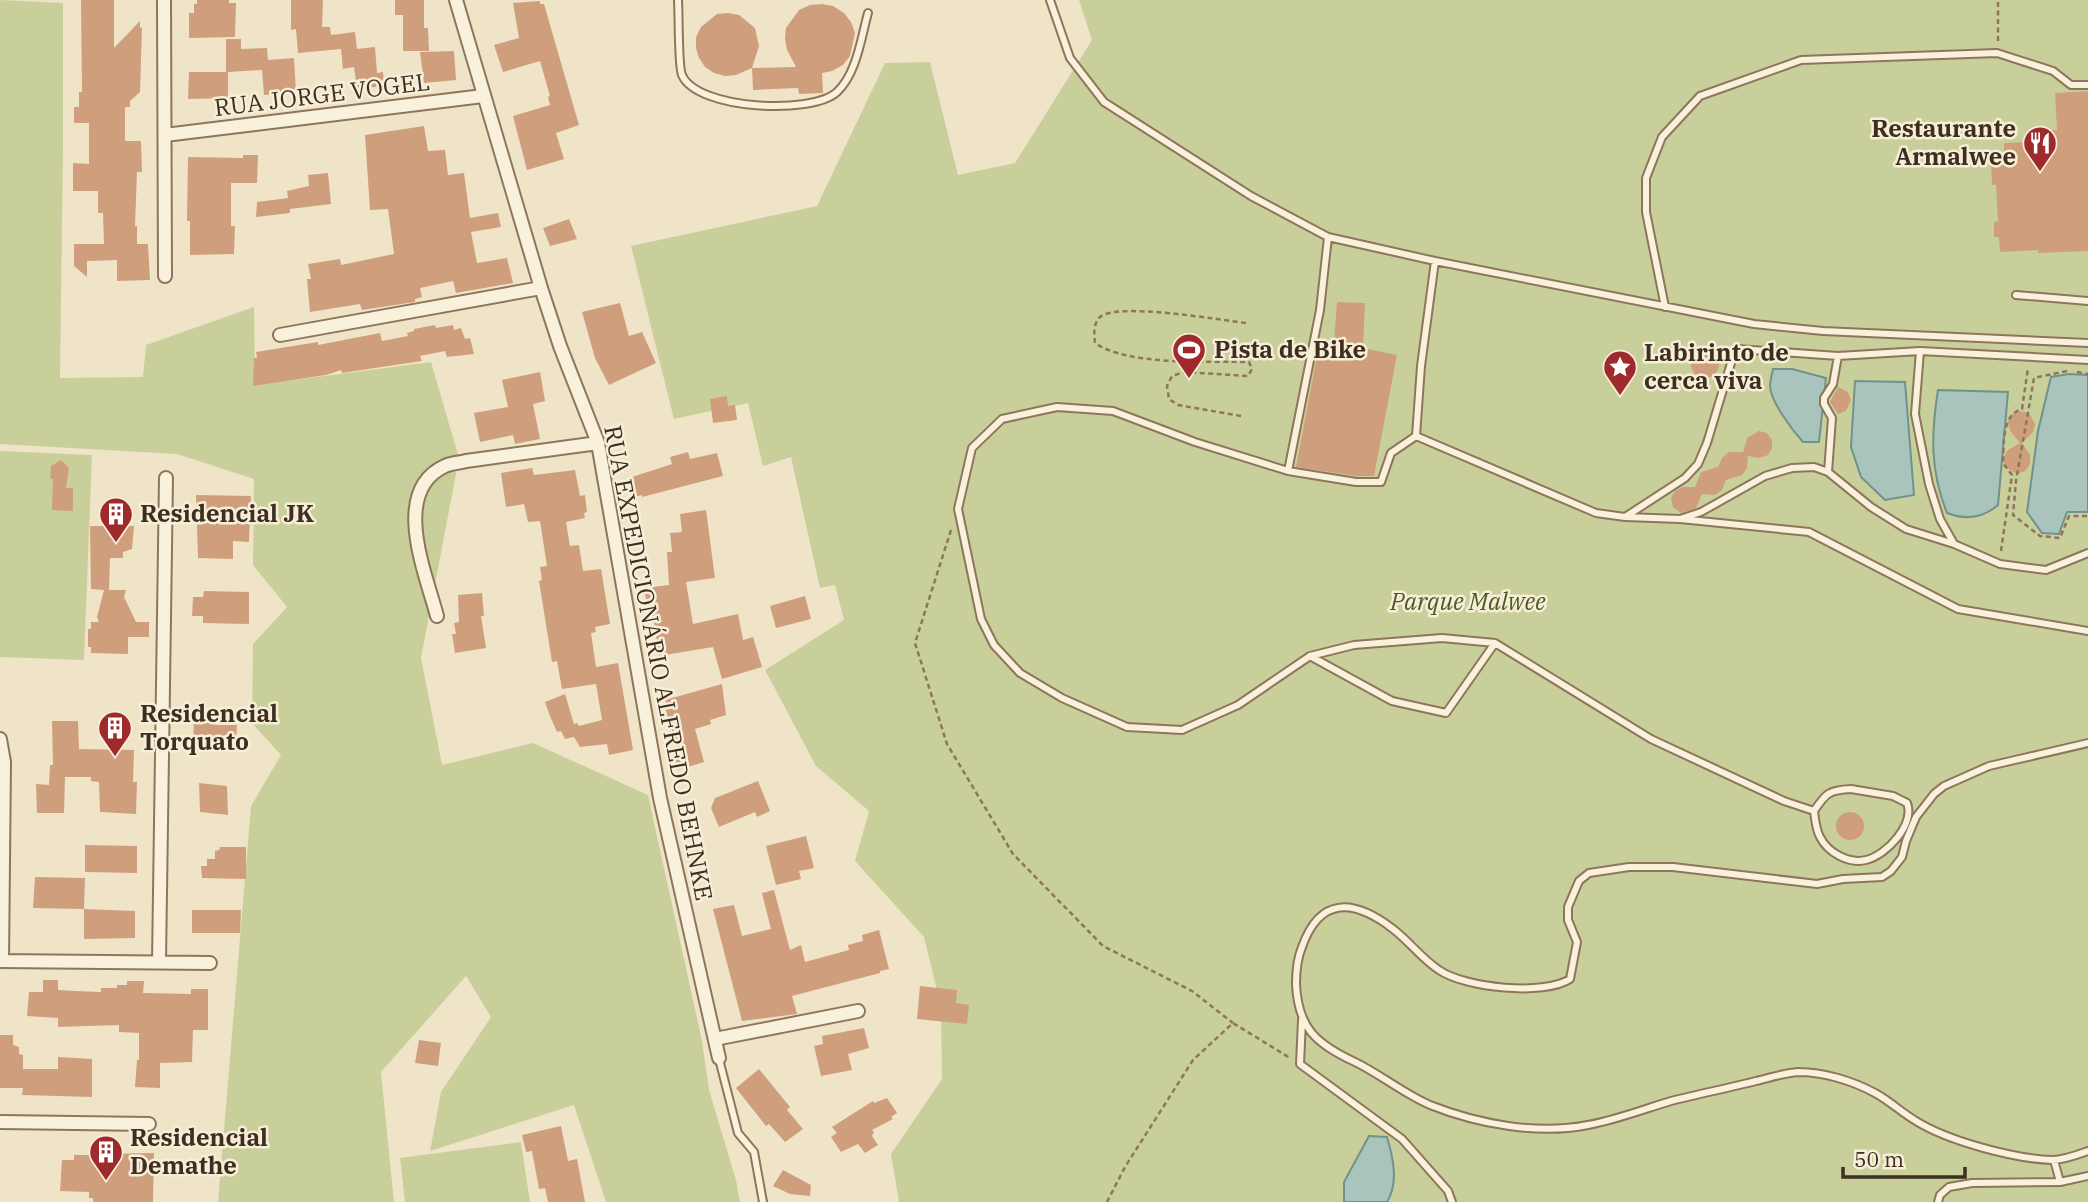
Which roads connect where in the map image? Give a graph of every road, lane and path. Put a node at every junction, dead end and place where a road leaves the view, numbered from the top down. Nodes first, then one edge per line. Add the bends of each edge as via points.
1 (164, 0) edge
2 (456, 0) edge
3 (678, 0) edge
4 (1049, 0) edge
5 (1998, 0) edge
6 (868, 13) dead end
7 (1997, 52) junction
8 (2088, 85) edge
9 (483, 96) junction
10 (165, 135) junction
11 (1328, 237) junction
12 (1435, 261) junction
13 (165, 276) dead end
14 (541, 288) junction
15 (2016, 295) dead end
16 (2088, 300) edge
17 (1665, 307) junction
18 (1246, 323) dead end
19 (280, 335) dead end
20 (2088, 343) edge
21 (1920, 351) junction
22 (1838, 356) junction
23 (2030, 358) junction
24 (2088, 360) edge
25 (2088, 373) edge
26 (1241, 416) dead end
27 (1416, 436) junction
28 (598, 443) junction
29 (1288, 471) junction
30 (1828, 472) junction
31 (166, 478) dead end
32 (958, 509) junction
33 (2088, 516) edge
34 (1625, 517) junction
35 (1680, 519) junction
36 (1954, 544) junction
37 (2088, 554) edge
38 (2000, 564) junction
39 (437, 616) dead end
40 (2088, 631) edge
41 (1495, 643) junction
42 (1310, 656) junction
43 (0, 739) edge
44 (2088, 743) edge
45 (1814, 811) junction
46 (1, 961) edge
47 (159, 962) junction
48 (210, 963) dead end
49 (858, 1011) dead end
50 (1302, 1020) junction
51 (1233, 1023) junction
52 (715, 1039) junction
53 (719, 1058) joint
54 (1300, 1063) junction
55 (0, 1122) edge
56 (149, 1124) dead end
57 (2088, 1151) edge
58 (2054, 1160) junction
59 (2088, 1176) edge
60 (2060, 1182) junction
61 (763, 1202) edge
62 (1107, 1202) edge
63 (1452, 1202) edge
64 (1938, 1202) edge

1 - 10 street
2 - 9 street, RUA EXPEDICIONÁRIO ALFREDO BEHNKE
3 - 6 lane via 682,75 704,94 752,105 824,101 837,92 848,79
4 - 11 lane via 1070,58 1104,102 1251,197
5 - 7 path
7 - 8 lane via 2053,71 2071,85
7 - 17 lane via 1801,60 1695,100 1662,136 1646,178 1646,212
9 - 10 street, RUA JORGE VOGEL
9 - 14 street, RUA EXPEDICIONÁRIO ALFREDO BEHNKE
10 - 13 street
11 - 12 lane
11 - 29 lane via 1320,310
12 - 17 lane
12 - 27 lane
14 - 19 street
14 - 28 street, RUA EXPEDICIONÁRIO ALFREDO BEHNKE
15 - 16 lane
17 - 20 lane via 1823,331
18 - 26 path via 1114,311 1100,317 1093,330 1095,342 1104,349 1140,358 1249,362 1248,376 1184,372 1172,376 1167,386 1169,399 1178,405
21 - 22 lane
21 - 23 lane
21 - 36 lane via 1915,414 1928,484
22 - 30 lane via 1833,384 1824,398 1832,418
22 - 34 lane via 1738,349 1698,464 1685,478
23 - 24 lane
23 - 38 path via 2022,410 2012,413 2007,422 2003,463 2012,475
25 - 33 path via 2068,371 2034,378 2013,515 2039,536 2060,538 2069,516
27 - 29 lane via 1391,453 1381,482
27 - 34 lane via 1596,513
28 - 39 street via 466,461 445,466 429,477 418,491 415,514
28 - 52 street, RUA EXPEDICIONÁRIO ALFREDO BEHNKE via 660,798
29 - 32 lane via 1113,411 1057,407 1002,419 972,448
30 - 35 lane via 1814,467 1783,470
30 - 36 lane via 1906,529
31 - 47 street
32 - 42 lane via 981,619 994,645 1020,673 1127,727 1182,730 1238,705
32 - 51 path via 915,643 947,744 1013,854 1103,946 1192,991
34 - 35 lane
35 - 40 lane via 1809,532 1958,609
36 - 38 lane
37 - 38 lane via 2046,570
41 - 42 lane via 1442,638 1354,645
41 - 42 lane via 1446,713 1392,701
41 - 45 lane via 1651,739
43 - 46 street via 4,762
44 - 50 lane via 1989,766 1944,786 1916,817 1902,857 1882,877 1817,884 1673,867 1590,873 1579,881 1568,908 1577,942 1570,979 1563,984 1496,987 1469,981 1440,971 1393,928 1364,910 1341,906 1325,911 1310,929 1296,970
45 - 45 lane via 1819,836 1831,850 1847,859 1865,860 1894,841 1910,810 1908,803 1893,796 1838,789 1825,794
46 - 47 street
47 - 48 street
49 - 52 street
50 - 54 lane
50 - 58 lane via 1338,1054 1429,1104 1511,1126 1549,1130 1588,1125 1798,1072 1838,1077 1867,1089 1919,1123 1979,1148
51 - 54 path
51 - 62 path via 1193,1060
52 - 53 street, RUA EXPEDICIONÁRIO ALFREDO BEHNKE
53 - 61 lane via 738,1133 754,1152
54 - 63 lane via 1402,1139 1448,1191
55 - 56 street
57 - 58 lane
58 - 60 lane
59 - 60 lane
60 - 64 lane via 1972,1183 1950,1187

